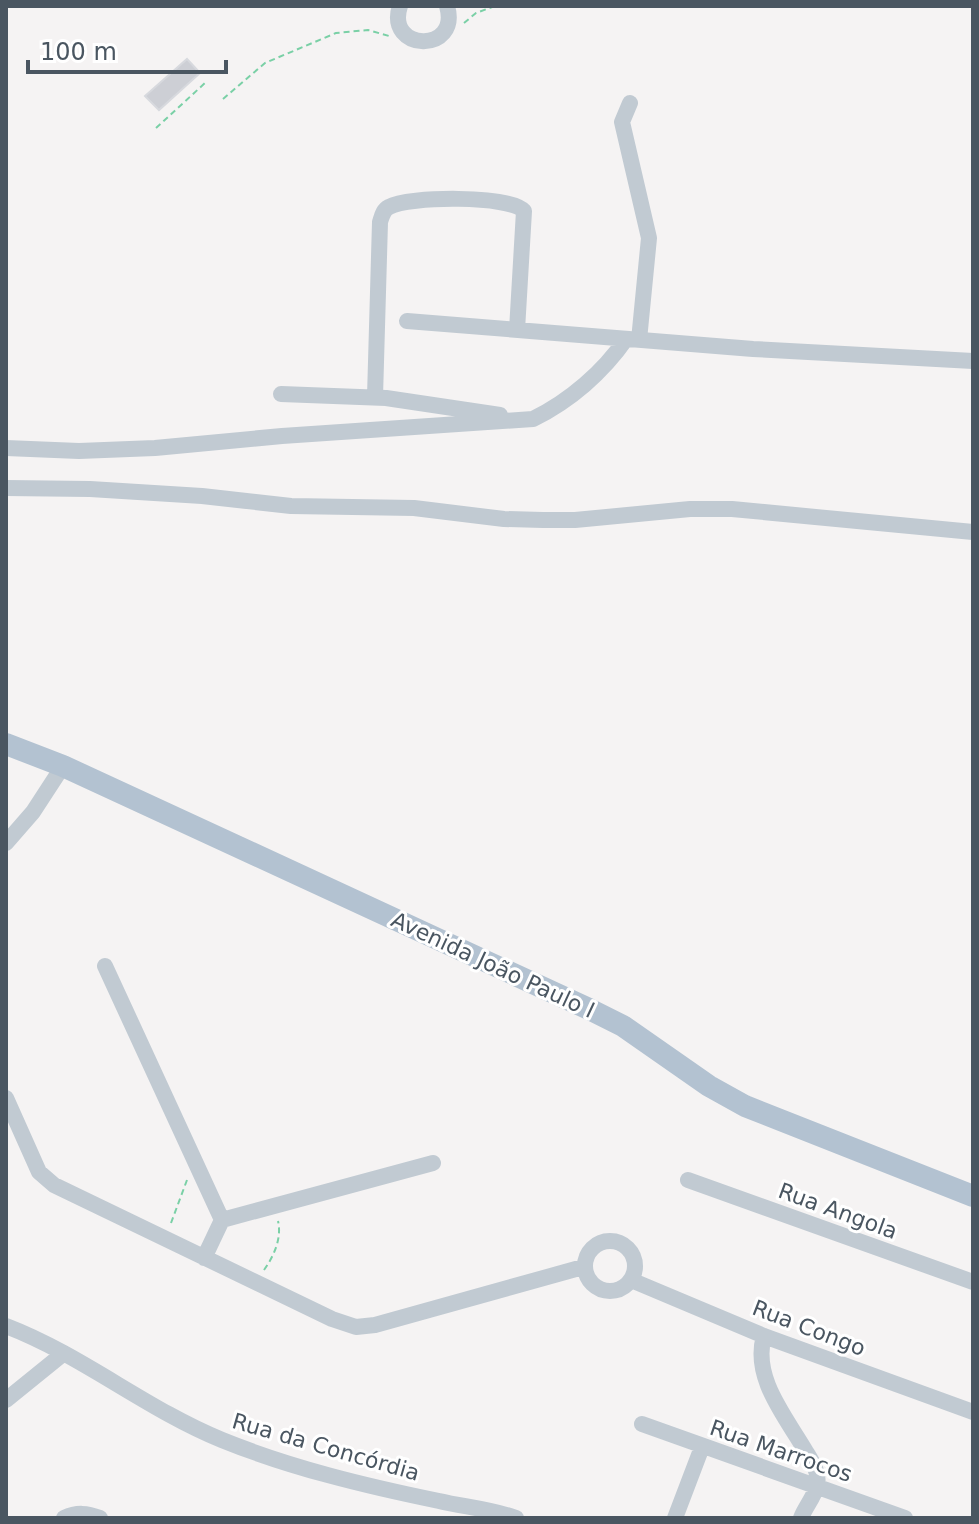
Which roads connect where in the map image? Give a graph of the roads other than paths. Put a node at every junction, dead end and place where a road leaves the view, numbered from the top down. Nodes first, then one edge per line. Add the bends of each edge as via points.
1 (400, 6) edge
2 (447, 6) edge
3 (630, 103) dead end
4 (407, 321) dead end
5 (517, 330) junction
6 (633, 340) junction
7 (973, 361) edge
8 (281, 394) dead end
9 (375, 397) junction
10 (533, 419) junction
11 (6, 448) edge
12 (6, 488) edge
13 (973, 532) edge
14 (6, 744) edge
15 (63, 766) junction
16 (6, 843) edge
17 (105, 966) dead end
18 (6, 1098) edge
19 (433, 1163) dead end
20 (688, 1180) dead end
21 (973, 1196) edge
22 (222, 1220) junction
23 (204, 1258) junction
24 (583, 1267) junction
25 (631, 1280) junction
26 (973, 1282) edge
27 (6, 1326) edge
28 (764, 1336) junction
29 (64, 1353) junction
30 (6, 1400) edge
31 (973, 1412) edge
32 (642, 1424) dead end
33 (702, 1447) junction
34 (817, 1488) junction
35 (64, 1518) edge
36 (100, 1518) edge
37 (516, 1518) edge
38 (675, 1518) edge
39 (801, 1518) edge
40 (905, 1518) edge

1 - 2 street via 402,31 421,42 435,40 446,30
3 - 6 street via 622,122 649,238
4 - 5 street
5 - 6 street
5 - 9 street via 524,211 520,206 415,199 388,207 380,222
6 - 7 street
6 - 10 street
8 - 9 street
9 - 10 street
10 - 11 street via 155,448
12 - 13 street via 202,496 291,506 414,508 504,519 732,509
14 - 15 main road, Avenida João Paulo I
15 - 16 street
15 - 21 main road, Avenida João Paulo I via 589,1009 745,1106
17 - 22 street
18 - 23 street via 39,1172 54,1185
19 - 22 street
20 - 26 street, Rua Angola
22 - 23 street
23 - 24 street via 356,1327
24 - 25 street via 600,1287 612,1291
24 - 25 street via 590,1250 614,1242 632,1255
25 - 28 street, Rua Congo
27 - 29 street, Rua da Concórdia
28 - 31 street, Rua Congo
28 - 34 street via 761,1366 813,1464
29 - 30 street
29 - 37 street, Rua da Concórdia via 221,1440 362,1483
32 - 33 street, Rua Marrocos
33 - 34 street, Rua Marrocos
33 - 38 street
34 - 39 street
34 - 40 street, Rua Marrocos
35 - 36 street via 86,1513

